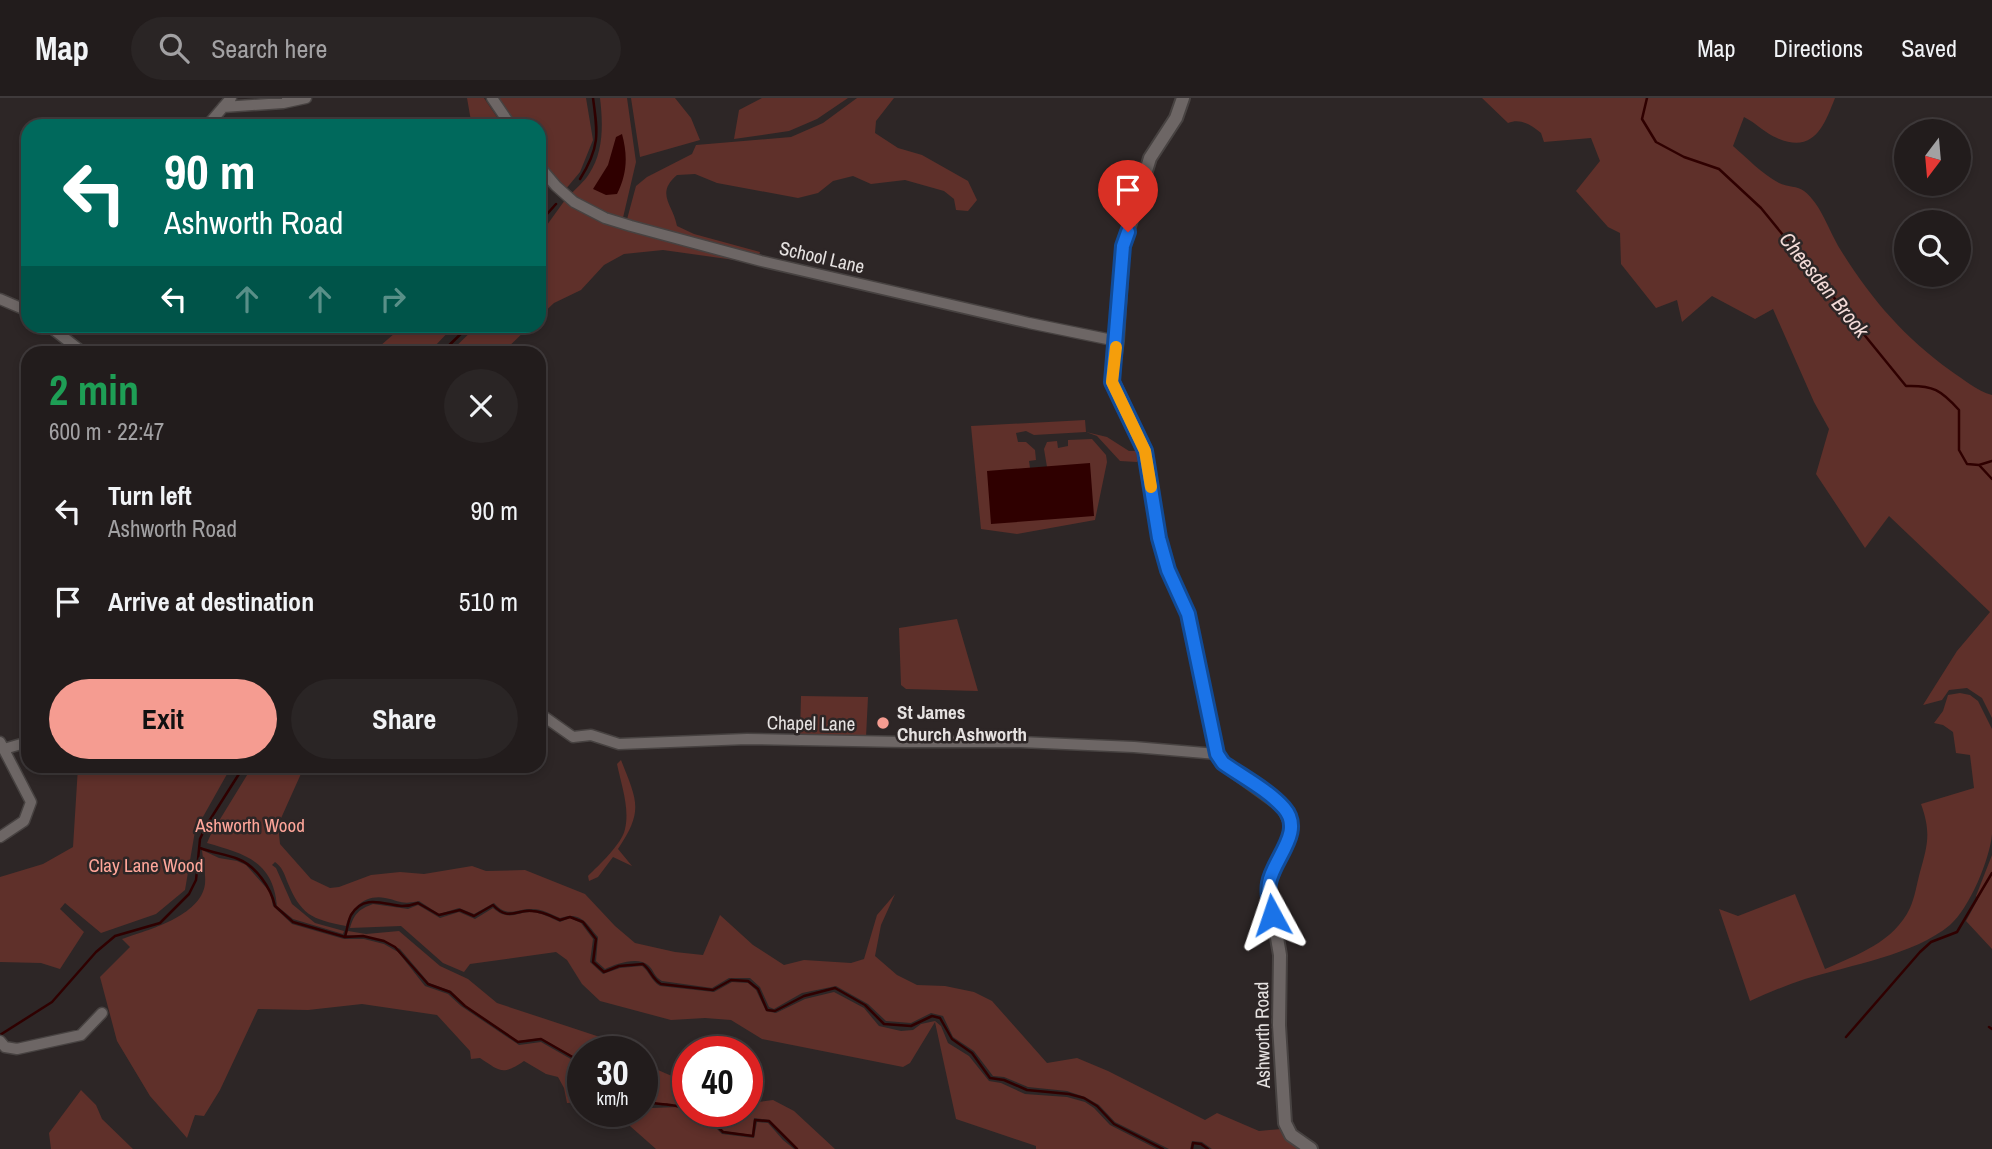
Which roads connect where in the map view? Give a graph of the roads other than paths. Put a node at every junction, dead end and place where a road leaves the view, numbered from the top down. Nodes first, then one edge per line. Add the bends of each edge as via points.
1 (231, 98) edge
2 (306, 98) edge
3 (492, 98) edge
4 (1182, 98) edge
5 (223, 107) junction
6 (213, 119) edge
7 (506, 119) edge
8 (546, 174) edge
9 (0, 299) edge
10 (21, 309) edge
11 (58, 333) edge
12 (1117, 341) junction
13 (75, 346) edge
14 (546, 718) edge
15 (21, 743) edge
16 (2, 746) edge
17 (1217, 754) junction
18 (0, 837) edge
19 (102, 1013) dead end
20 (2, 1043) edge
21 (1311, 1149) edge

1 - 5 street
2 - 5 street
3 - 7 street
4 - 12 street via 1176,118 1150,158 1123,246
5 - 6 street
8 - 12 street, School Lane via 574,202 631,226 761,261
9 - 10 street
11 - 13 street
12 - 17 street via 1112,382 1145,451 1159,538 1188,614
14 - 17 street, Chapel Lane via 573,737 591,735 619,744 747,739 1020,742
15 - 16 street
16 - 18 street via 31,802 24,821
17 - 21 street, Ashworth Road via 1284,808 1290,821 1286,846 1269,879 1268,895 1280,955 1285,1123 1291,1135
19 - 20 street via 81,1035 17,1049

